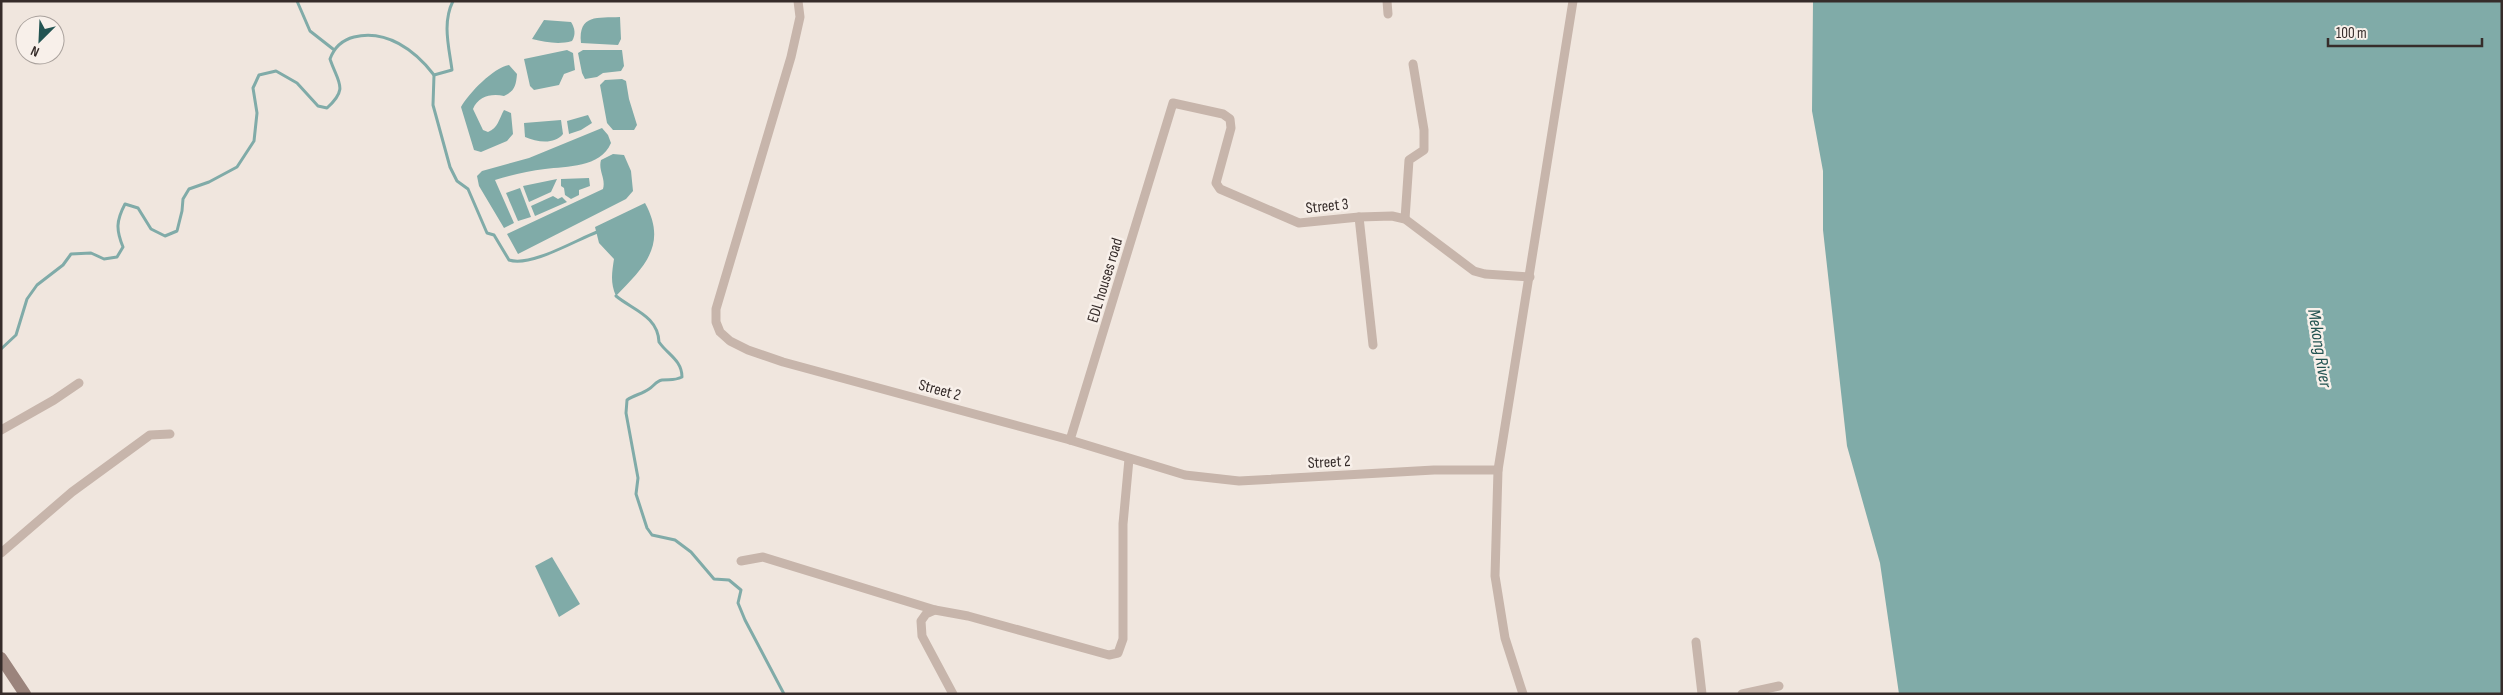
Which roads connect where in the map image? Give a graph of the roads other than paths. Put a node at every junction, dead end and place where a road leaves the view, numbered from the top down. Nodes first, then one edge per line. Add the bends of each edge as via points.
1 (798, 1) edge
2 (1387, 1) edge
3 (1573, 1) edge
4 (1388, 14) dead end
5 (1413, 64) dead end
6 (1174, 103) joint
7 (1359, 217) junction
8 (1404, 219) junction
9 (1530, 277) junction
10 (1374, 345) dead end
11 (79, 383) dead end
12 (1, 430) edge
13 (170, 434) dead end
14 (1070, 440) junction
15 (1129, 459) junction
16 (1498, 470) junction
17 (1, 553) edge
18 (741, 561) dead end
19 (935, 610) junction
20 (1696, 642) dead end
21 (1, 658) edge
22 (1779, 686) dead end
23 (25, 694) edge
24 (953, 694) edge
25 (1523, 694) edge
26 (1702, 694) edge
27 (1742, 694) edge

1 - 14 street, Street 2 via 800,17 791,56 716,309 720,332 748,350 783,362
2 - 4 street
3 - 9 street
5 - 8 street via 1424,130 1424,150 1409,160
6 - 7 street, Street 3 via 1223,114 1230,119 1231,128 1216,183 1220,189 1299,223
6 - 14 street, EDL houses road
7 - 8 street, Street 3
7 - 10 street
8 - 9 street via 1474,271
9 - 16 street
11 - 12 street
13 - 17 street via 150,435 72,492
14 - 15 street, Street 2
15 - 16 street, Street 2 via 1185,475 1239,481 1434,470
15 - 19 street via 1123,524 1123,639 1118,653 1110,655
16 - 25 street via 1495,576 1506,638
18 - 19 street via 763,557
19 - 24 street via 921,621 922,636
20 - 26 street
21 - 23 street
22 - 27 street

